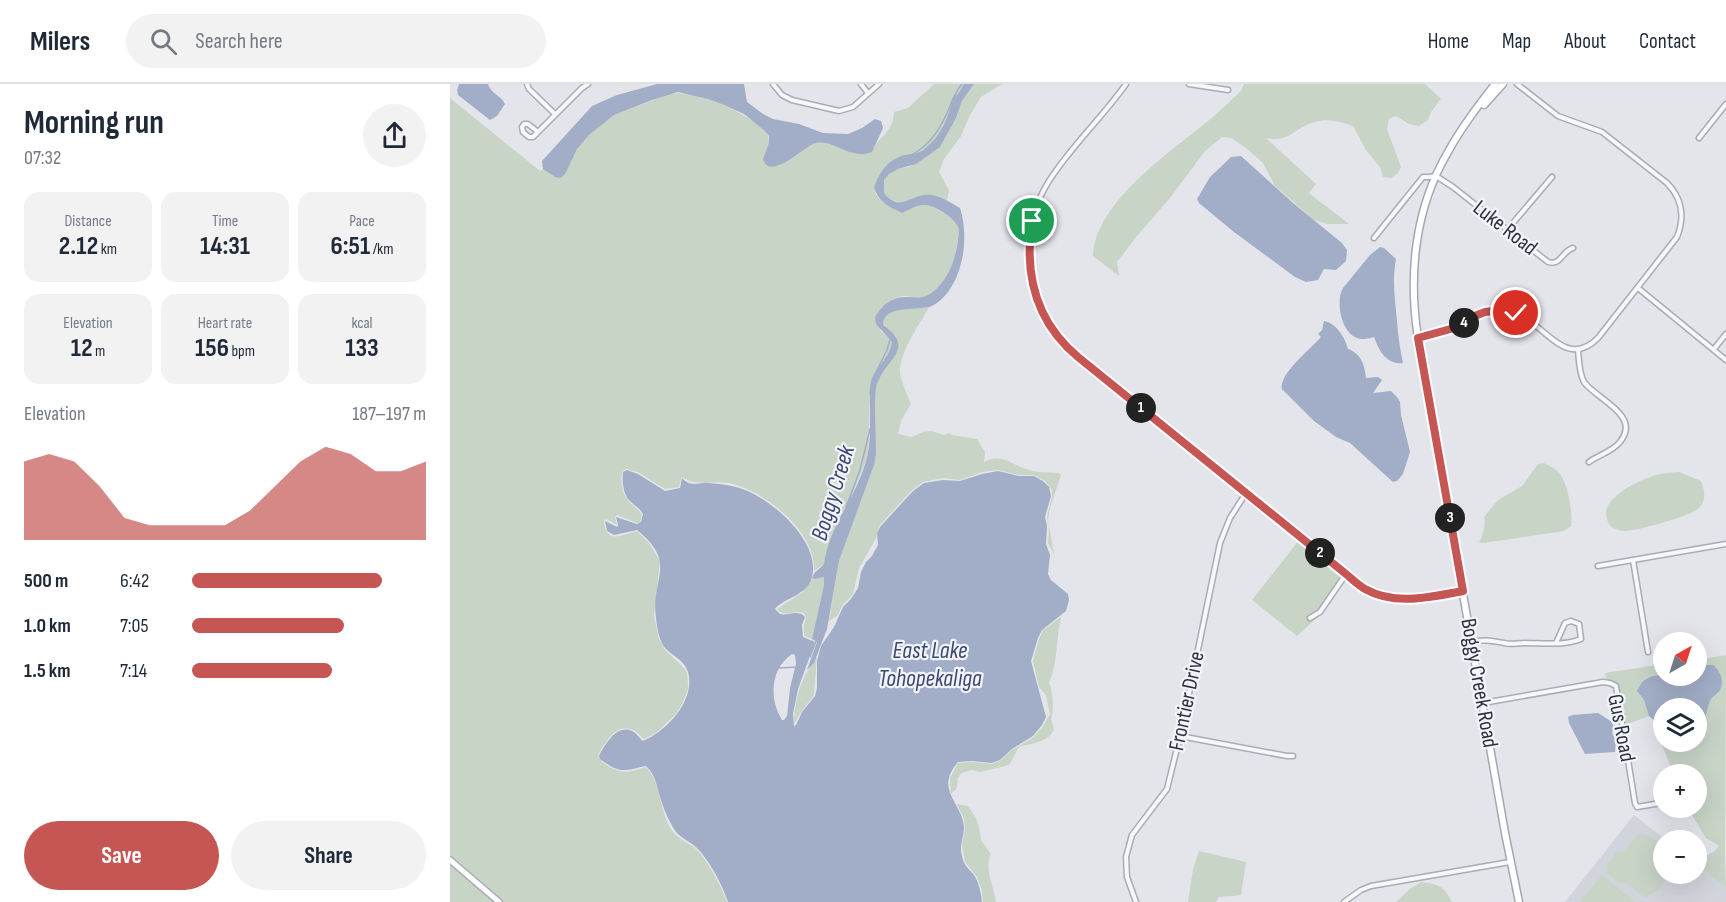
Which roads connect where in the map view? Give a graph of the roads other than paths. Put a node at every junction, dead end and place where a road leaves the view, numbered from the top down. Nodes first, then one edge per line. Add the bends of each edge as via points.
1 (527, 84) edge
2 (588, 84) edge
3 (773, 84) edge
4 (861, 84) edge
5 (879, 84) edge
6 (1126, 84) edge
7 (1189, 84) edge
8 (1494, 84) edge
9 (1503, 84) edge
10 (1517, 84) edge
11 (1228, 90) dead end
12 (868, 93) junction
13 (1726, 104) edge
14 (555, 114) junction
15 (1471, 118) junction
16 (538, 132) dead end
17 (1699, 138) dead end
18 (1436, 176) junction
19 (1551, 177) dead end
20 (1507, 230) junction
21 (1374, 238) dead end
22 (1573, 248) dead end
23 (1638, 288) junction
24 (1726, 334) edge
25 (1418, 338) junction
26 (1714, 349) junction
27 (1578, 350) junction
28 (1726, 360) edge
29 (1589, 462) dead end
30 (1246, 494) junction
31 (1726, 544) edge
32 (1633, 560) junction
33 (1598, 566) dead end
34 (1346, 574) junction
35 (1463, 591) junction
36 (1310, 618) dead end
37 (1472, 642) junction
38 (1556, 643) junction
39 (1648, 652) dead end
40 (1482, 703) junction
41 (1180, 736) junction
42 (1293, 756) dead end
43 (1653, 805) edge
44 (450, 860) edge
45 (1510, 862) junction
46 (499, 902) edge
47 (1136, 902) edge
48 (1344, 902) edge
49 (1519, 902) edge

1 - 14 street
2 - 14 street
3 - 12 street via 792,100 838,111 852,108
4 - 12 street
5 - 12 street
6 - 30 street via 1043,190 1030,236 1034,292 1053,331 1073,353
7 - 11 street
8 - 15 main road, Boggy Creek Road
9 - 15 main road, Boggy Creek Road
10 - 23 street via 1558,116 1602,132 1676,195 1682,218 1677,237
13 - 17 street
14 - 16 street
15 - 18 main road, Boggy Creek Road
18 - 20 street, Luke Road
18 - 21 street via 1423,177
18 - 25 main road, Boggy Creek Road via 1419,227 1414,261
19 - 20 street
20 - 22 street, Luke Road via 1551,263
23 - 26 street
23 - 27 street via 1598,338
24 - 26 street
25 - 27 street via 1500,310 1521,315 1557,343
25 - 35 main road, Boggy Creek Road
26 - 28 street
27 - 29 street via 1586,384 1621,414 1626,424 1619,444
30 - 34 street
30 - 41 street, Frontier Drive via 1230,518 1221,543
31 - 32 street
32 - 33 street
32 - 39 street
34 - 35 street via 1365,589 1402,599
34 - 36 street via 1320,612
35 - 37 main road, Boggy Creek Road
37 - 38 street via 1483,639 1509,644
37 - 40 main road, Boggy Creek Road
38 - 38 street via 1581,639 1579,624 1565,623
40 - 43 street, Gus Road via 1603,682 1616,686 1635,803 1637,807
40 - 45 main road, Boggy Creek Road
41 - 42 street
41 - 47 street, Frontier Drive via 1167,789 1132,834 1126,857 1127,877
44 - 46 street
45 - 48 street via 1371,886
45 - 49 main road, Boggy Creek Road

